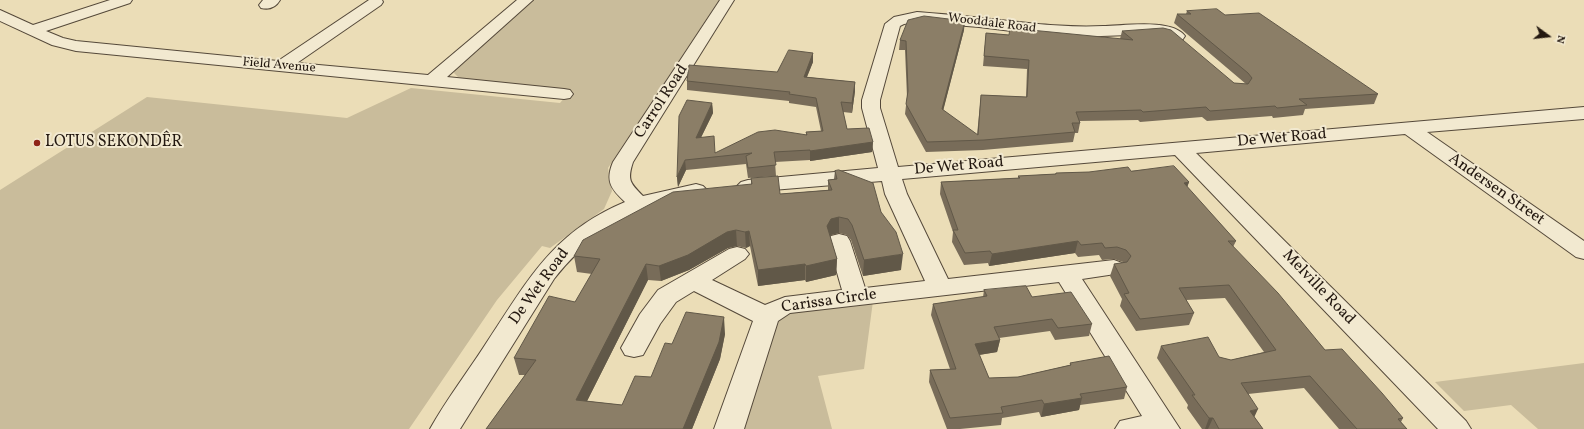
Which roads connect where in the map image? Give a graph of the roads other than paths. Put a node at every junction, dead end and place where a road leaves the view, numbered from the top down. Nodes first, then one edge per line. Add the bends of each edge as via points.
1 (125, 0) edge
2 (526, 0) edge
3 (727, 0) edge
4 (376, 2) dead end
5 (0, 14) edge
6 (32, 30) junction
7 (1189, 46) edge
8 (280, 67) junction
9 (433, 80) junction
10 (564, 94) dead end
11 (1584, 113) edge
12 (1408, 128) junction
13 (1180, 148) junction
14 (890, 173) junction
15 (638, 203) junction
16 (839, 241) dead end
17 (1584, 252) edge
18 (737, 254) dead end
19 (1114, 268) edge
20 (1066, 274) junction
21 (693, 280) junction
22 (940, 288) junction
23 (856, 297) junction
24 (767, 317) junction
25 (634, 348) dead end
26 (1163, 427) edge
27 (445, 429) edge
28 (729, 429) edge
29 (1130, 429) edge
30 (1456, 429) edge

1 - 6 street
2 - 9 street
3 - 15 street, Carrol Road via 619,171 618,179 622,186
4 - 8 street
5 - 6 street, Field Avenue
6 - 8 street, Field Avenue via 58,42 76,46
7 - 14 street, Wooddale Road via 1176,35 1161,30 1052,31 931,17 899,20 892,28 871,100 872,115
8 - 9 street, Field Avenue
9 - 10 street, Field Avenue
11 - 12 street, De Wet Road
12 - 13 street, De Wet Road
12 - 17 street, Andersen Street
13 - 14 street, De Wet Road
13 - 30 street, Melville Road
14 - 15 street, De Wet Road via 675,193
14 - 22 street via 896,194
15 - 27 street, De Wet Road via 587,230 557,259
16 - 23 street
18 - 21 street
19 - 20 street, Carissa Circle
20 - 22 street, Carissa Circle
20 - 26 street
21 - 24 street
21 - 25 street via 667,296 659,305
22 - 23 street, Carissa Circle
23 - 24 street, Carissa Circle via 786,306 775,310
24 - 28 street, Carissa Circle
26 - 29 street

